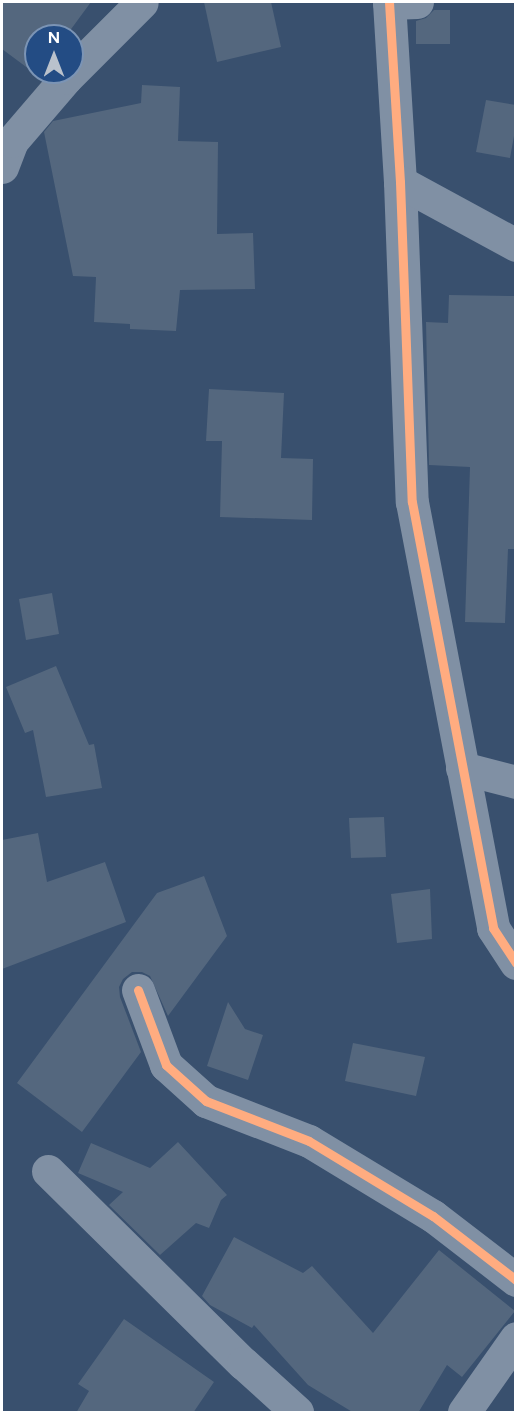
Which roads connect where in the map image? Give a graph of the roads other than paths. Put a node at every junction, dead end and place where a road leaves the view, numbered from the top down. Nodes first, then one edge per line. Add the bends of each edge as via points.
1 (142, 2) edge
2 (398, 2) edge
3 (2, 167) edge
4 (400, 182) junction
5 (516, 245) edge
6 (462, 768) junction
7 (516, 782) edge
8 (516, 963) edge
9 (138, 990) dead end
10 (48, 1171) dead end
11 (516, 1280) edge
12 (516, 1338) edge
13 (297, 1413) edge
14 (464, 1413) edge

1 - 3 street via 66,78 12,141
2 - 4 street
4 - 5 street
4 - 6 street via 412,502
6 - 7 street
6 - 8 street via 493,928
9 - 11 street via 166,1065 206,1101 309,1141 433,1216
10 - 13 street
12 - 14 street

